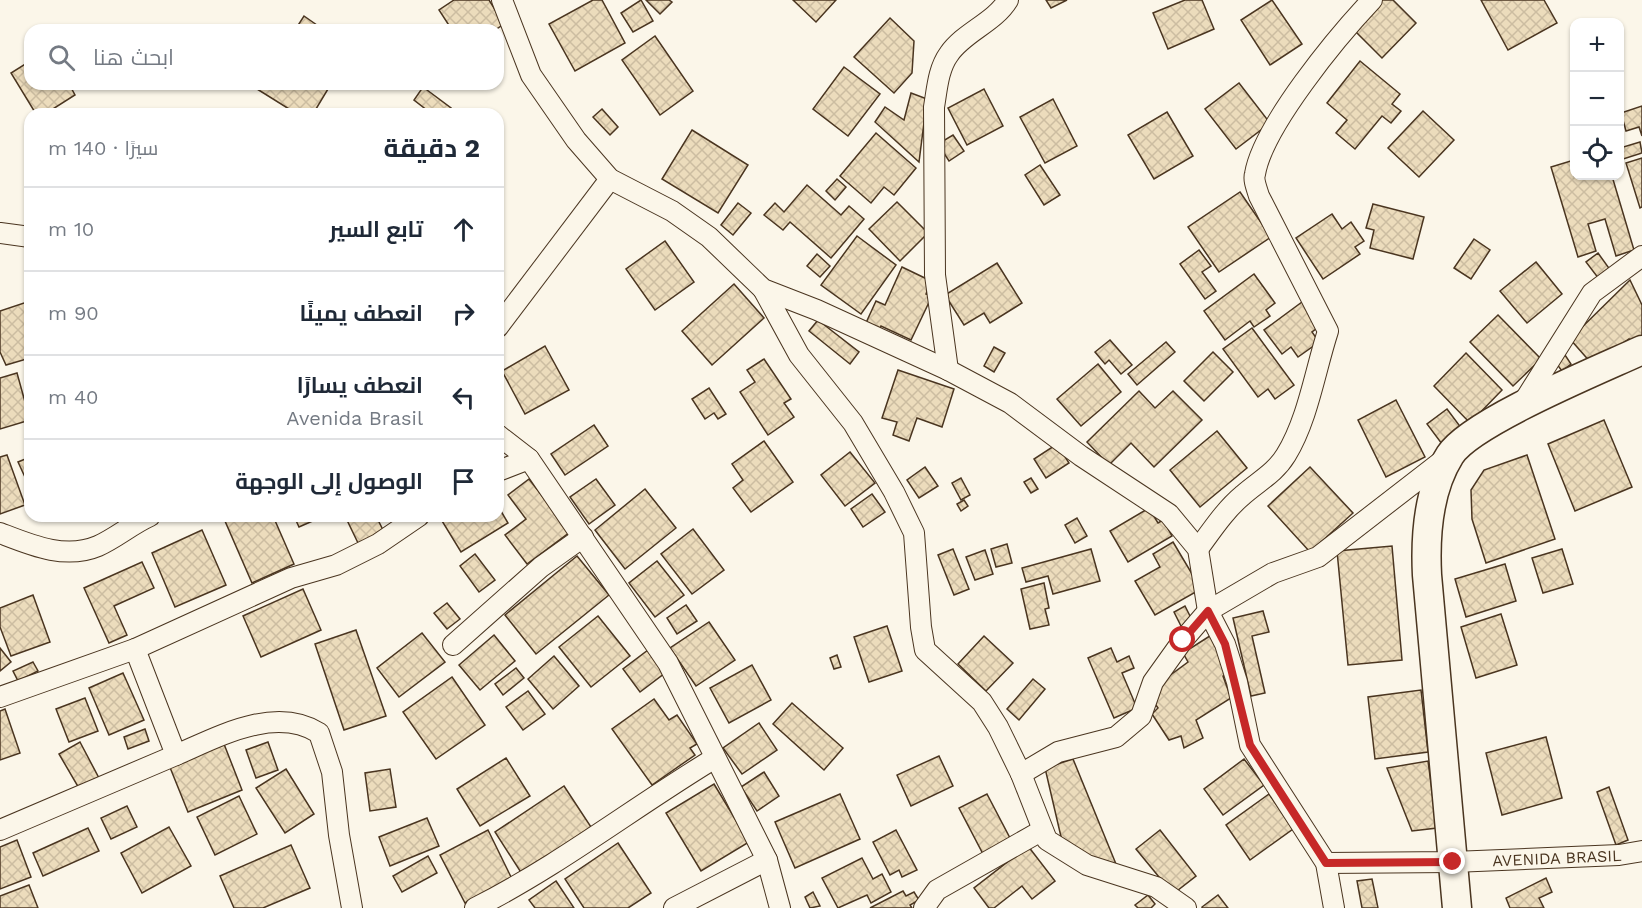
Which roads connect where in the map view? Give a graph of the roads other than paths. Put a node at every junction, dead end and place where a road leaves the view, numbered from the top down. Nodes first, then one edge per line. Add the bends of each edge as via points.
1 (502, 0) edge
2 (1008, 0) edge
3 (1372, 0) edge
4 (610, 179) junction
5 (0, 233) edge
6 (24, 236) edge
7 (1642, 256) edge
8 (763, 289) junction
9 (504, 319) edge
10 (1642, 350) edge
11 (948, 370) junction
12 (1520, 408) junction
13 (504, 440) edge
14 (1450, 455) junction
15 (529, 459) junction
16 (504, 469) edge
17 (137, 522) edge
18 (410, 522) edge
19 (0, 533) edge
20 (583, 537) junction
21 (1198, 549) junction
22 (1208, 611) junction
23 (453, 645) dead end
24 (135, 649) junction
25 (0, 697) edge
26 (176, 755) junction
27 (715, 758) junction
28 (1021, 774) junction
29 (0, 831) edge
30 (1041, 831) junction
31 (1642, 851) edge
32 (767, 860) junction
33 (1453, 862) junction
34 (1326, 863) junction
35 (352, 908) edge
36 (475, 908) edge
37 (674, 908) edge
38 (780, 908) edge
39 (924, 908) edge
40 (1186, 908) edge
41 (1334, 908) edge
42 (1457, 908) edge

1 - 4 street via 531,75 576,140
2 - 11 street via 951,51 935,99 935,275
3 - 21 street via 1308,79 1262,149 1254,176 1259,196 1328,331 1287,454 1269,477 1219,519
4 - 8 street via 709,237
4 - 9 street
5 - 6 street
7 - 12 street via 1592,293
8 - 11 street
8 - 28 street via 799,354 853,423 914,533 926,650 982,702
10 - 12 main road
11 - 21 street via 1010,403 1169,514
12 - 14 main road via 1470,435
13 - 15 street
14 - 22 street via 1318,557 1273,573
14 - 33 main road via 1434,495 1425,535
15 - 16 street
15 - 20 street
17 - 19 street via 99,545 77,552 55,551
18 - 24 street via 336,565 291,578
20 - 23 street via 541,567
20 - 27 street via 668,663
21 - 22 street
22 - 28 street via 1153,682 1141,716 1116,737 1058,752
22 - 34 street via 1225,644 1250,745
24 - 25 street
24 - 26 street
26 - 29 street
26 - 35 street via 235,730 271,722 302,724 319,733 332,772
27 - 32 street
27 - 36 street via 598,836
28 - 30 street
30 - 39 street via 938,890
30 - 40 street via 1047,840 1087,864 1156,887
31 - 33 street, AVENIDA BRASIL
32 - 37 street
32 - 38 street
33 - 34 street, AVENIDA BRASIL
33 - 42 main road
34 - 41 street

